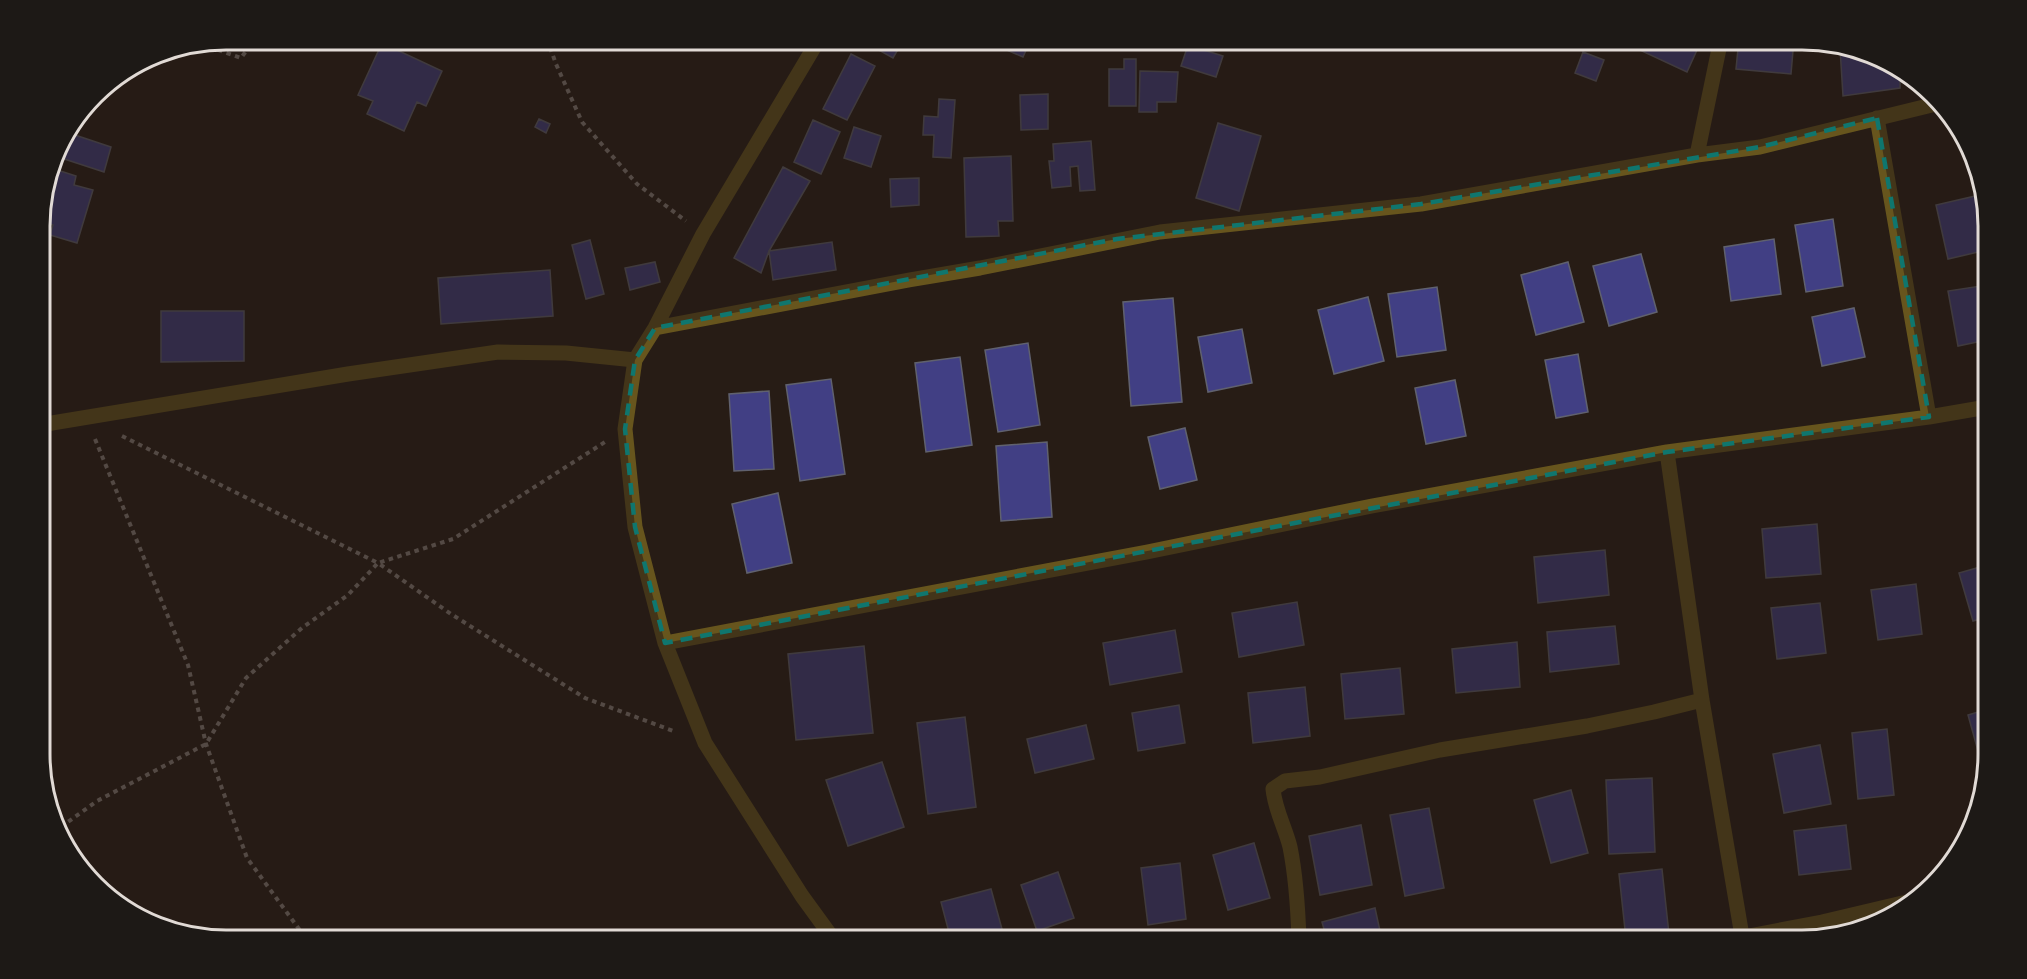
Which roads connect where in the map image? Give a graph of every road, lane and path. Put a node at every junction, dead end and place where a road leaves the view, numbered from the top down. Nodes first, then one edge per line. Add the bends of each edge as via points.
1 (248, 49) edge
2 (551, 49) edge
3 (813, 49) edge
4 (1719, 49) edge
5 (217, 50) edge
6 (1928, 104) edge
7 (1877, 118) junction
8 (1697, 155) junction
9 (703, 234) junction
10 (655, 328) junction
11 (635, 360) junction
12 (1978, 409) edge
13 (1929, 417) junction
14 (87, 418) junction
15 (50, 424) edge
16 (625, 429) junction
17 (1667, 452) junction
18 (378, 563) junction
19 (665, 643) junction
20 (1702, 700) junction
21 (705, 743) junction
22 (207, 744) junction
23 (65, 824) edge
24 (1887, 907) edge
25 (1299, 929) edge
26 (1734, 929) edge
27 (1784, 929) edge
28 (300, 930) edge
29 (826, 930) edge

1 - 5 path via 241,58
2 - 9 path via 582,122 637,184
3 - 9 street
4 - 8 street
6 - 7 street
7 - 8 street via 1760,147
7 - 13 street
8 - 10 street via 1421,204 1149,234
9 - 10 street
10 - 11 street
11 - 14 street via 498,352
11 - 16 street
12 - 13 street
13 - 17 street
14 - 15 street
14 - 18 path
14 - 22 path via 188,665
16 - 18 path via 453,539
16 - 19 street via 636,527
17 - 19 street
17 - 20 street
18 - 21 path via 585,698
18 - 22 path via 348,595 302,628 246,678
19 - 21 street
20 - 25 street via 1587,726 1286,781 1273,789 1274,804 1290,846
20 - 26 street
21 - 29 street
22 - 23 path via 97,801
22 - 28 path via 247,858
24 - 27 street

